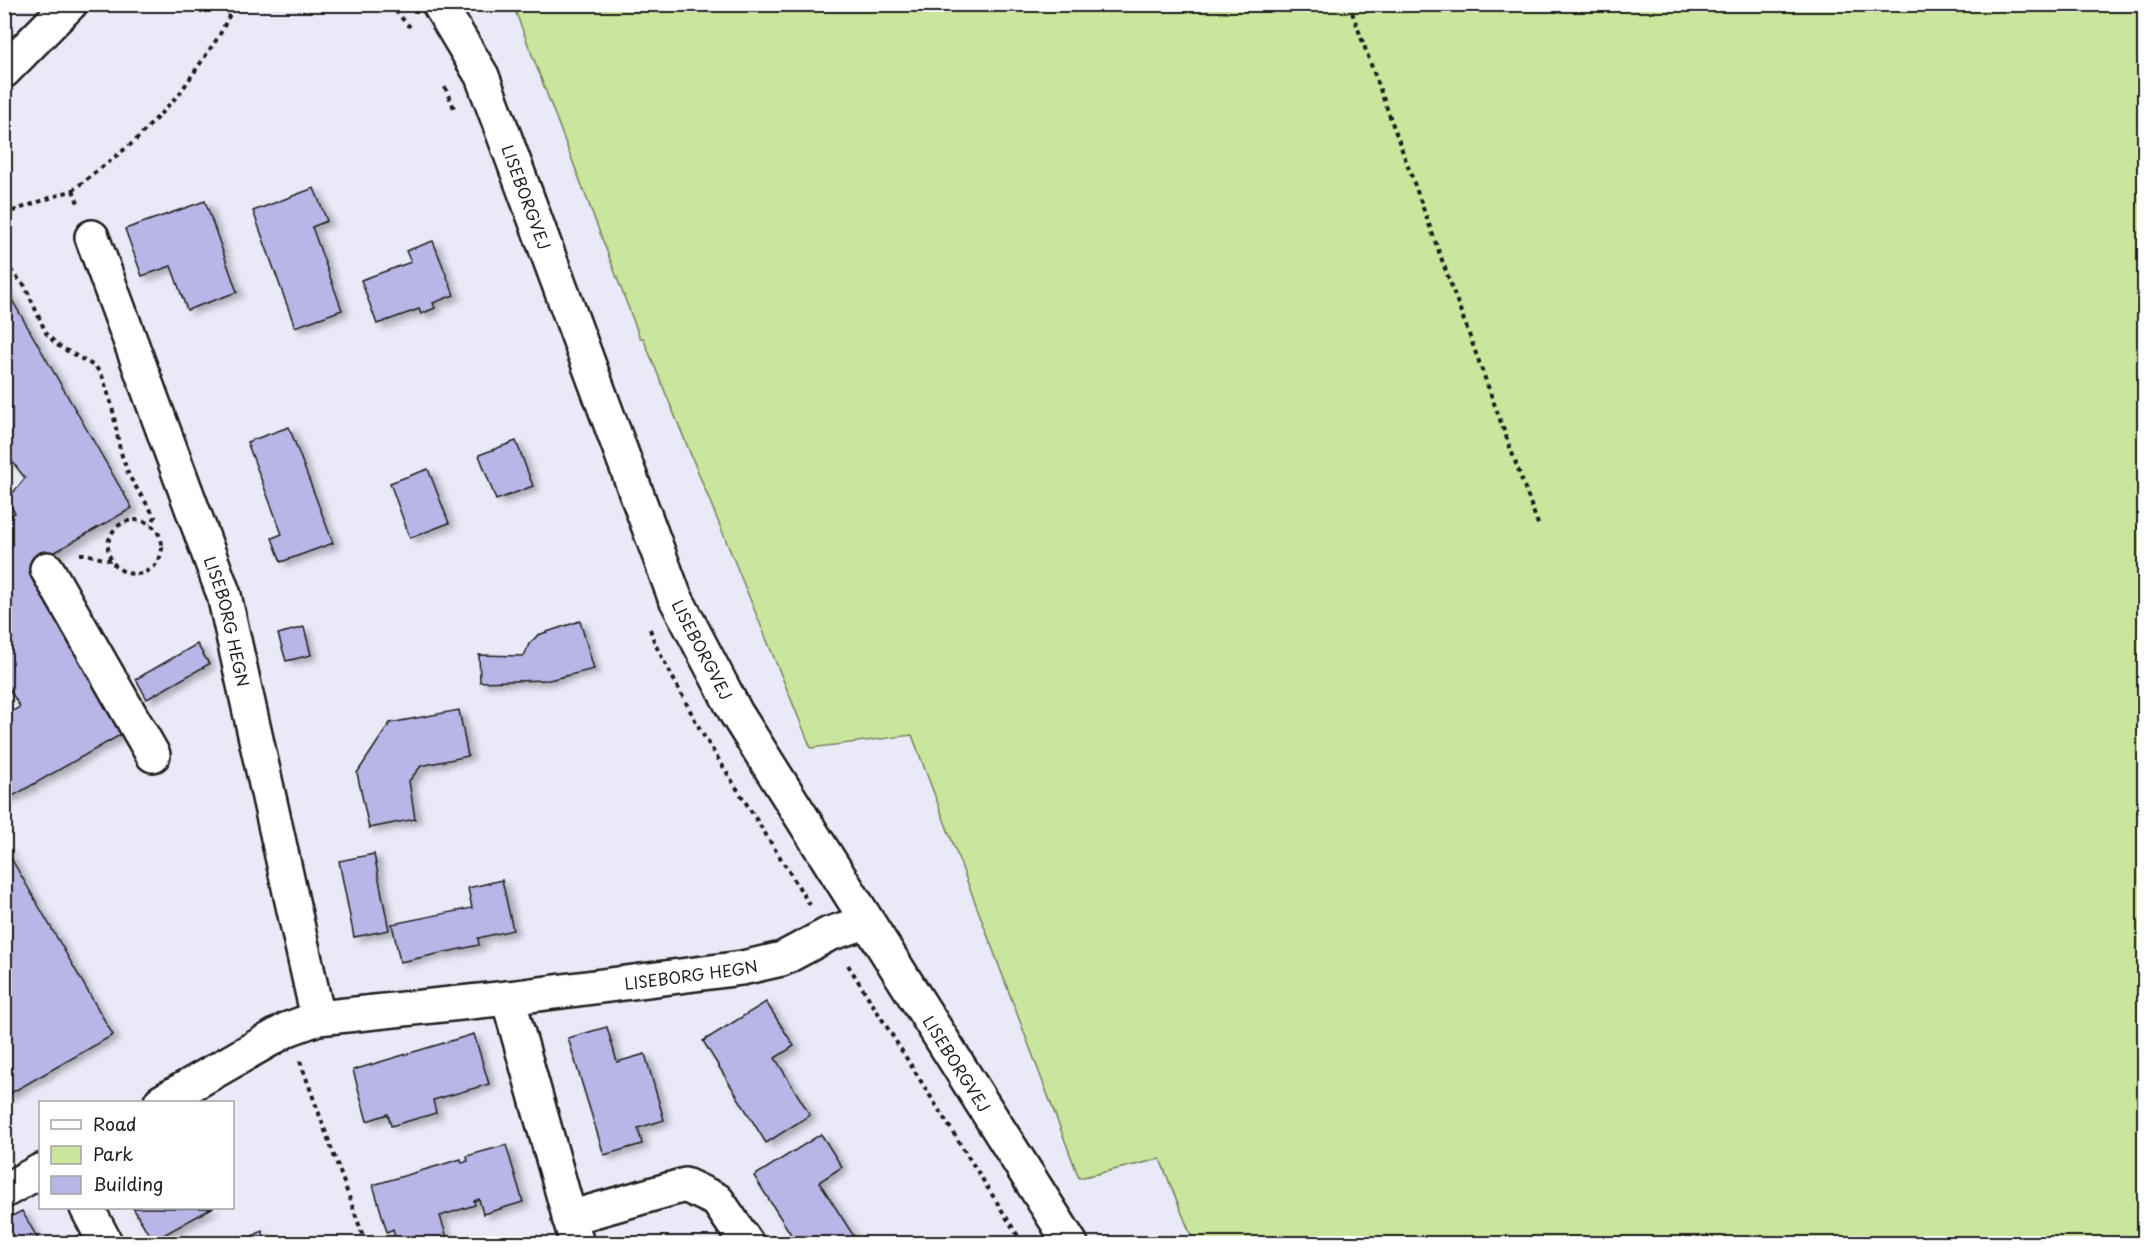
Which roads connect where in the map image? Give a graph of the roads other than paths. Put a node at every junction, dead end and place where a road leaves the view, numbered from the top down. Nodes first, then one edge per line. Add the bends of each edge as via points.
1 (70, 4) edge
2 (439, 4) edge
3 (4, 71) edge
4 (92, 237) dead end
5 (46, 569) dead end
6 (153, 754) dead end
7 (866, 922) junction
8 (508, 998) junction
9 (318, 1018) junction
10 (163, 1101) edge
11 (39, 1172) edge
12 (4, 1191) edge
13 (88, 1209) edge
14 (573, 1231) edge
15 (106, 1244) edge
16 (747, 1244) edge
17 (1071, 1244) edge

1 - 3 street
2 - 7 street, LISEBORGVEJ via 482,76 674,595 736,713
4 - 9 street, LISEBORG HEGN via 224,595
5 - 6 street
7 - 8 street, LISEBORG HEGN via 829,934 782,959 742,968
7 - 17 street, LISEBORGVEJ
8 - 9 street, LISEBORG HEGN
8 - 14 street
9 - 10 street, LISEBORG HEGN via 288,1029
11 - 12 street
13 - 15 street
14 - 16 street via 685,1185 717,1200

